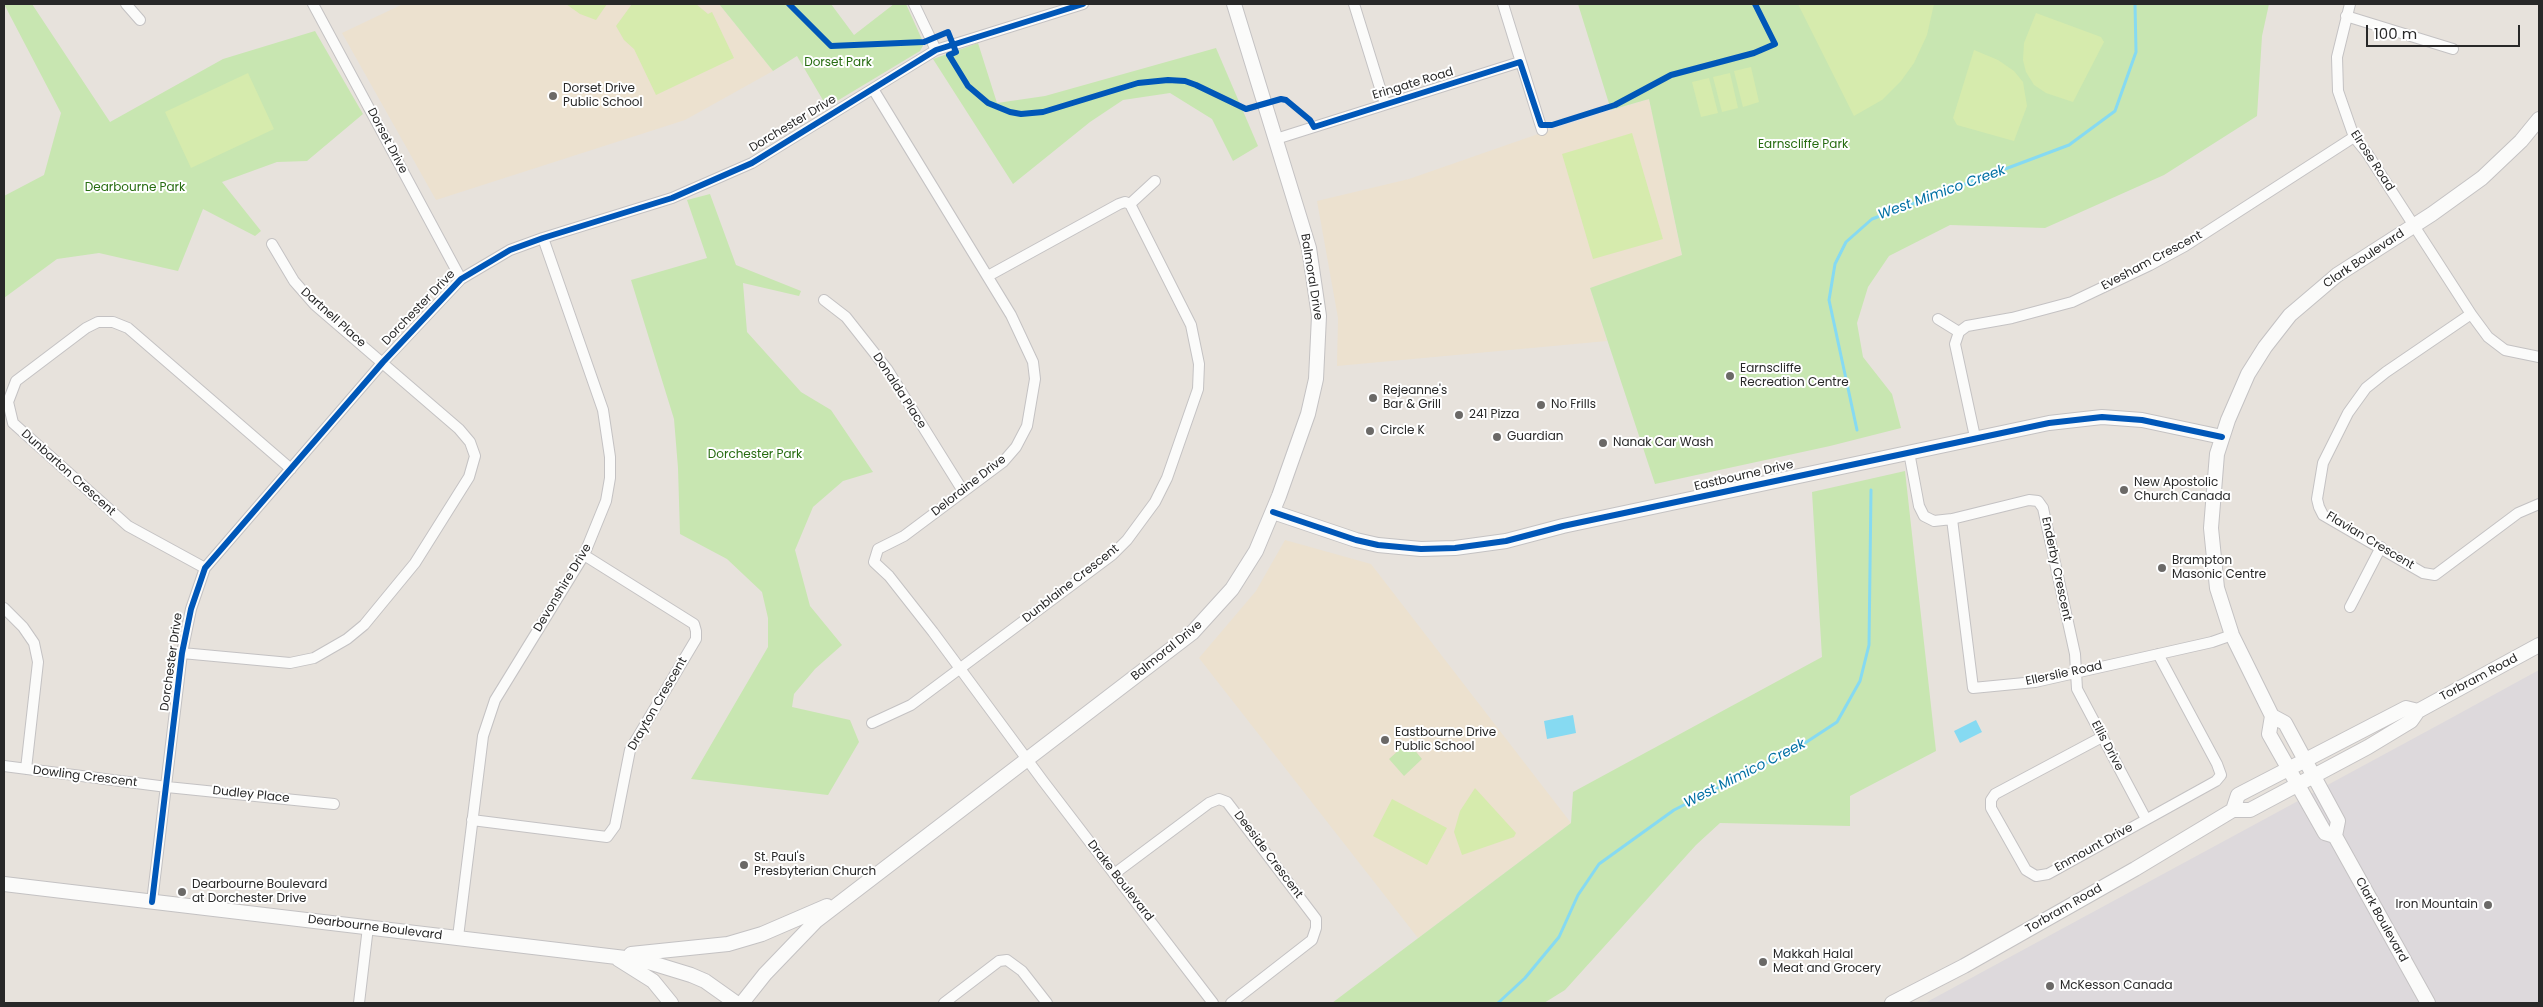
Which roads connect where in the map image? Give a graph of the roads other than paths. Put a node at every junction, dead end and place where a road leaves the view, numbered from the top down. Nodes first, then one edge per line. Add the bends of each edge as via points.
1 (126, 4) edge
2 (313, 4) edge
3 (914, 4) edge
4 (1083, 4) edge
5 (1234, 4) edge
6 (1354, 4) edge
7 (1503, 4) edge
8 (2350, 4) edge
9 (1066, 6) edge
10 (2346, 16) junction
11 (140, 20) dead end
12 (2453, 49) dead end
13 (936, 50) junction
14 (1520, 62) junction
15 (873, 89) junction
16 (1385, 104) junction
17 (2539, 118) edge
18 (1542, 130) dead end
19 (2354, 137) junction
20 (1276, 138) junction
21 (1155, 181) dead end
22 (1130, 204) junction
23 (2414, 225) junction
24 (543, 238) junction
25 (272, 244) dead end
26 (988, 276) junction
27 (461, 278) junction
28 (824, 300) dead end
29 (2471, 314) junction
30 (1938, 319) dead end
31 (1959, 332) junction
32 (2539, 357) edge
33 (383, 362) junction
34 (1975, 437) junction
35 (2222, 437) junction
36 (1908, 452) junction
37 (291, 469) junction
38 (963, 491) junction
39 (2539, 504) edge
40 (1273, 512) junction
41 (1952, 519) junction
42 (2381, 547) junction
43 (584, 555) junction
44 (205, 568) junction
45 (2350, 607) dead end
46 (4, 608) edge
47 (2232, 635) junction
48 (2539, 645) edge
49 (182, 653) junction
50 (2158, 654) junction
51 (960, 668) junction
52 (2074, 671) junction
53 (2418, 710) junction
54 (2272, 716) junction
55 (872, 723) dead end
56 (2102, 737) junction
57 (2305, 759) junction
58 (1026, 760) junction
59 (4, 766) edge
60 (2289, 768) junction
61 (26, 769) junction
62 (2314, 776) junction
63 (2298, 785) junction
64 (167, 787) junction
65 (334, 804) dead end
66 (2233, 810) junction
67 (2146, 819) junction
68 (472, 820) junction
69 (2335, 836) junction
70 (1114, 874) junction
71 (4, 884) edge
72 (845, 897) junction
73 (152, 902) junction
74 (368, 927) junction
75 (458, 937) junction
76 (610, 955) junction
77 (359, 1003) edge
78 (671, 1003) edge
79 (736, 1003) edge
80 (742, 1003) edge
81 (944, 1003) edge
82 (1046, 1003) edge
83 (1213, 1003) edge
84 (1231, 1003) edge
85 (1892, 1003) edge
86 (2428, 1003) edge

1 - 11 street
2 - 27 street, Dorset Drive
3 - 13 street
4 - 9 street, Dorchester Drive
5 - 20 street, Balmoral Drive
6 - 16 street
7 - 14 street
8 - 10 street, Elrose Road
9 - 13 street, Dorchester Drive
10 - 12 street
10 - 19 street, Elrose Road via 2337,57 2338,91
13 - 15 street, Dorchester Drive
14 - 16 street, Eringate Road
14 - 18 street
15 - 24 street, Dorchester Drive via 752,163 713,181 672,198
15 - 26 street, Deloraine Drive
16 - 20 street, Eringate Road
17 - 23 street, Clark Boulevard via 2521,141 2482,178
19 - 23 street, Elrose Road via 2368,153
19 - 31 street, Evesham Crescent via 2185,246 2150,265 2072,302 1967,326
20 - 40 street, Balmoral Drive via 1309,248 1319,316 1316,379 1308,414
21 - 22 street
22 - 26 street via 1119,204
22 - 51 street, Dunblaine Crescent via 1195,338 1200,364 1198,389 1190,413 1155,502 1127,540
23 - 29 street, Elrose Road
23 - 35 street, Clark Boulevard via 2337,274 2290,315 2248,374
24 - 27 street, Dorchester Drive via 510,250
24 - 43 street, Devonshire Drive via 603,410 610,457 606,501
25 - 33 street, Dartnell Place via 294,280 315,305
26 - 38 street, Deloraine Drive via 1033,362 1033,401 1027,426 1016,447 1003,462
27 - 33 street, Dorchester Drive
28 - 38 street, Donalda Place via 846,317 887,369
29 - 32 street, Elrose Road via 2488,337 2505,350
29 - 42 street, Flavian Crescent via 2366,388 2348,413 2323,464 2317,499 2323,515
30 - 31 street
31 - 34 street via 1955,344
33 - 37 street, Dorchester Drive
33 - 49 street, Dartnell Place via 459,429 470,442 475,456 469,477 415,563 364,625 314,658 290,663
34 - 35 street, Eastbourne Drive via 2102,417 2142,420
34 - 36 street, Eastbourne Drive
35 - 47 street, Clark Boulevard via 2217,454 2211,528 2217,588
36 - 40 street, Eastbourne Drive via 1562,526 1506,541 1455,548 1378,545
36 - 41 street, Enderby Crescent via 1924,516 1934,521
37 - 44 street, Dorchester Drive
37 - 44 street, Dunbarton Crescent via 128,328 112,322 98,322 86,328 16,381 8,402 13,423 128,526
38 - 51 street, Deloraine Drive via 904,536 878,549 874,558
39 - 42 street, Flavian Crescent via 2518,513 2435,575 2423,572
40 - 58 street, Balmoral Drive via 1248,564 1215,611 1192,633
41 - 52 street, Enderby Crescent via 2030,500 2038,501 2043,508 2075,654
41 - 52 street, Ellerslie Road via 1973,688 2035,682
42 - 45 street
43 - 68 street, Devonshire Drive via 496,700 483,736
43 - 68 street, Drayton Crescent via 694,624 696,639 630,750 614,826 606,837
44 - 49 street, Dorchester Drive via 191,609
46 - 61 street via 34,643 38,662
47 - 50 street, Ellerslie Road
47 - 54 street, Clark Boulevard
48 - 53 street, Torbram Road
49 - 64 street, Dorchester Drive
50 - 52 street, Ellerslie Road
50 - 67 street, Enmount Drive via 2221,775 2216,781
51 - 55 street, Dunblaine Crescent via 911,705
51 - 58 street, Deloraine Drive
52 - 56 street, Ellis Drive via 2077,689
53 - 57 street, Torbram Road via 2406,708
53 - 62 street, Torbram Road via 2412,721
54 - 57 street, Clark Boulevard via 2285,722
54 - 60 street, Clark Boulevard via 2270,734
56 - 67 street, Ellis Drive
56 - 67 street, Enmount Drive via 1995,794 1991,808 2026,870 2036,876 2048,874
57 - 60 street, Torbram Road
57 - 62 street, Clark Boulevard
58 - 70 street, Drake Boulevard
58 - 72 street, Balmoral Drive
59 - 61 street, Dowling Crescent
60 - 63 street, Clark Boulevard
60 - 66 street, Torbram Road via 2238,795
61 - 64 street, Dowling Crescent
62 - 63 street, Torbram Road
62 - 69 street, Clark Boulevard via 2338,820
63 - 66 street, Torbram Road via 2250,810
63 - 69 street, Clark Boulevard via 2325,833
64 - 65 street, Dudley Place
64 - 73 street, Dorchester Drive
66 - 85 street, Torbram Road via 2067,908
68 - 75 street, Devonshire Drive
69 - 86 street, Clark Boulevard
70 - 83 street, Drake Boulevard
70 - 84 street, Deeside Crescent via 1210,803 1219,799 1228,802 1316,919 1312,940
71 - 73 street, Dearbourne Boulevard
72 - 76 street via 762,934 728,944
72 - 80 street, Balmoral Drive via 793,943
73 - 74 street, Dearbourne Boulevard
74 - 75 street, Dearbourne Boulevard
74 - 77 street
75 - 76 street, Dearbourne Boulevard
76 - 78 street via 653,981
76 - 79 street, Dearbourne Boulevard via 642,960 691,975
81 - 82 street via 999,961 1008,960 1022,971

